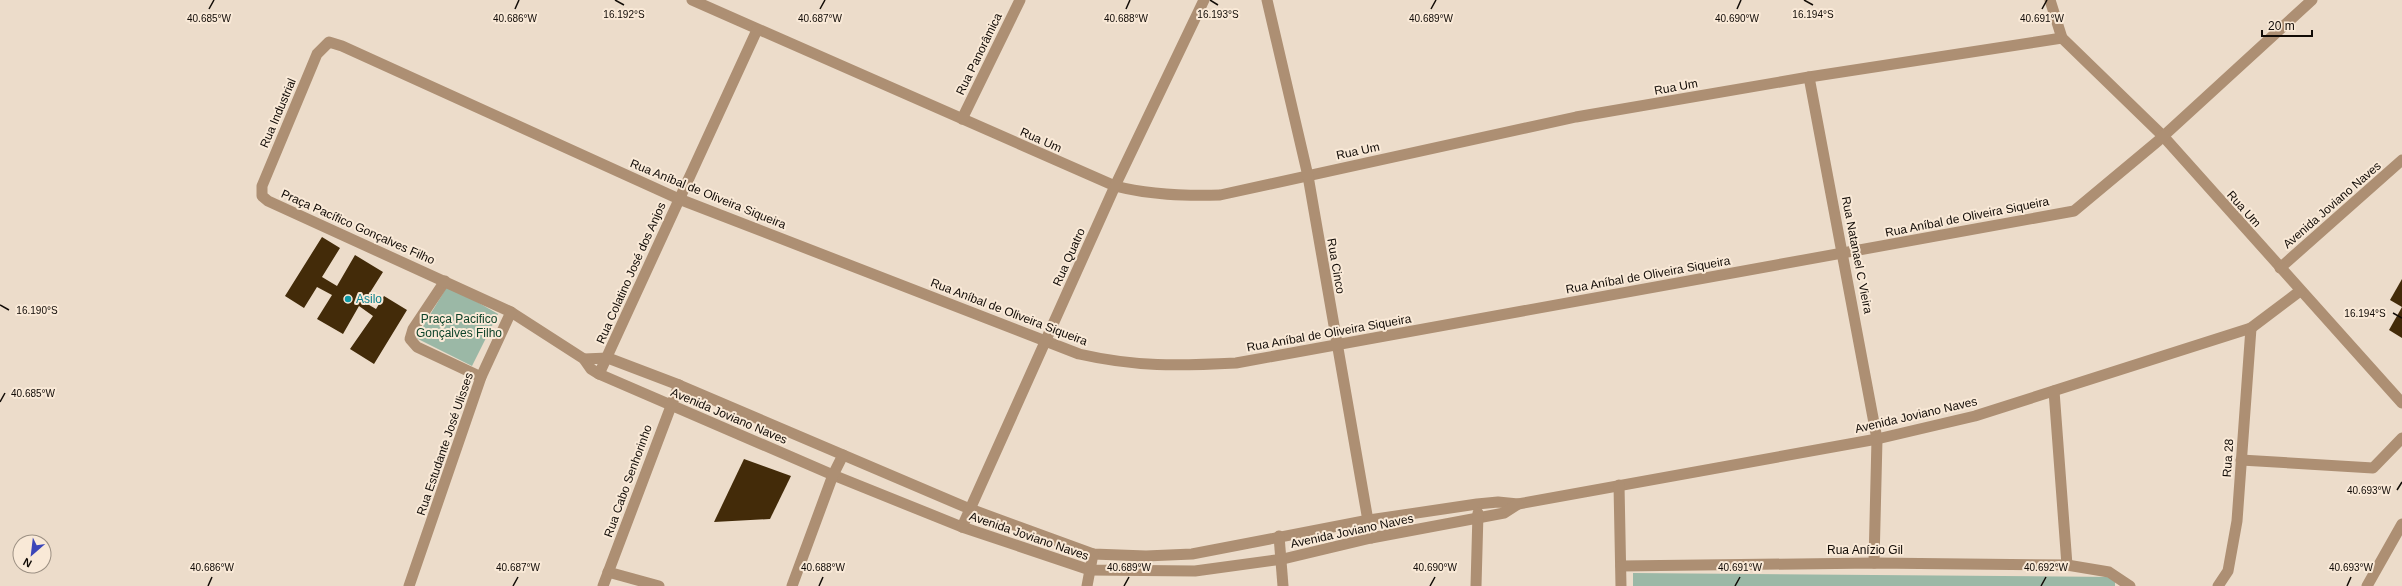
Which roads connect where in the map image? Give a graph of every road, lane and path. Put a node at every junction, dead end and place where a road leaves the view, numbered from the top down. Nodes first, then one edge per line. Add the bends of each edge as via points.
1 (692, 0) edge
2 (1020, 0) edge
3 (1204, 0) edge
4 (1267, 0) edge
5 (2312, 0) edge
6 (2053, 2) edge
7 (757, 30) junction
8 (2062, 38) junction
9 (325, 43) joint
10 (1809, 77) junction
11 (962, 119) junction
12 (2163, 136) junction
13 (2402, 160) edge
14 (1308, 176) junction
15 (1115, 186) junction
16 (262, 196) joint
17 (679, 199) junction
18 (1843, 253) junction
19 (2280, 268) junction
20 (445, 281) junction
21 (2300, 290) junction
22 (511, 312) junction
23 (2251, 328) junction
24 (1045, 341) junction
25 (1337, 345) junction
26 (608, 358) junction
27 (584, 359) junction
28 (600, 374) junction
29 (481, 377) junction
30 (679, 385) junction
31 (2054, 391) junction
32 (2402, 403) edge
33 (670, 405) junction
34 (2402, 438) edge
35 (1877, 439) junction
36 (843, 455) junction
37 (2241, 460) junction
38 (833, 476) junction
39 (1619, 485) junction
40 (1477, 504) junction
41 (1518, 504) junction
42 (970, 509) junction
43 (1479, 519) junction
44 (1369, 520) junction
45 (2402, 524) edge
46 (962, 527) junction
47 (1280, 536) junction
48 (1371, 538) junction
49 (1093, 554) junction
50 (1283, 559) junction
51 (1874, 563) junction
52 (2067, 565) junction
53 (1621, 566) junction
54 (1090, 570) junction
55 (608, 572) junction
56 (409, 586) edge
57 (603, 586) edge
58 (659, 586) edge
59 (792, 586) edge
60 (1087, 586) edge
61 (1283, 586) edge
62 (1476, 586) edge
63 (1621, 586) edge
64 (2130, 586) edge
65 (2218, 586) edge
66 (2367, 586) edge

1 - 7 street, Rua Um
2 - 11 street, Rua Panorâmica
3 - 15 street, Rua Quatro
4 - 14 street, Rua Cinco
5 - 12 street, Rua Aníbal de Oliveira Siqueira
6 - 8 street, Rua Um
7 - 11 street, Rua Um
7 - 17 street, Rua Colatino José dos Anjos
8 - 10 street, Rua Um
8 - 12 street, Rua Um
9 - 16 street, Rua Industrial via 267,172 262,186
9 - 17 street, Rua Aníbal de Oliveira Siqueira via 342,46
10 - 14 street, Rua Um via 1576,117
10 - 18 street, Rua Natanael C Vieira
11 - 15 street, Rua Um
12 - 18 street, Rua Aníbal de Oliveira Siqueira via 2074,211
12 - 19 street, Rua Um
13 - 19 street, Avenida Joviano Naves
14 - 15 street, Rua Um via 1220,196 1153,194
14 - 25 street, Rua Cinco
15 - 24 street, Rua Quatro
16 - 20 street, Praça Pacífico Gonçalves Filho via 268,202
17 - 24 street, Rua Aníbal de Oliveira Siqueira
17 - 26 street, Rua Colatino José dos Anjos
18 - 25 street, Rua Aníbal de Oliveira Siqueira
18 - 35 street, Rua Natanael C Vieira
19 - 21 street, Rua Um
20 - 22 street, Praça Pacífico Gonçalves Filho
20 - 29 street via 413,328 410,339 417,347
21 - 23 street, Avenida Joviano Naves
21 - 32 street, Rua Um
22 - 27 street, Avenida Joviano Naves
22 - 29 street, Rua Estudante José Ulisses
23 - 31 street, Avenida Joviano Naves
23 - 37 street, Rua 28
24 - 25 street, Rua Aníbal de Oliveira Siqueira via 1079,354 1117,363 1174,367 1236,362
24 - 42 street, Rua Quatro
25 - 44 street, Rua Cinco
26 - 27 street, Avenida Joviano Naves
26 - 28 street, Rua Colatino José dos Anjos
26 - 30 street, Avenida Joviano Naves
27 - 28 street, Avenida Joviano Naves via 591,369
28 - 33 street, Avenida Joviano Naves
29 - 56 street, Rua Estudante José Ulisses
30 - 33 street, Rua Cabo Senhorinho
30 - 36 street, Avenida Joviano Naves
31 - 35 street, Avenida Joviano Naves via 1975,416
31 - 52 street
33 - 38 street, Avenida Joviano Naves
33 - 55 street, Rua Cabo Senhorinho
34 - 37 street via 2373,468
35 - 39 street, Avenida Joviano Naves
35 - 51 street, Rua Natanael C Vieira
36 - 38 street
36 - 42 street, Avenida Joviano Naves
37 - 65 street, Rua 28 via 2233,555 2228,571
38 - 46 street, Avenida Joviano Naves
38 - 59 street
39 - 41 street, Avenida Joviano Naves
39 - 53 street
40 - 41 street, Avenida Joviano Naves
40 - 43 street
40 - 44 street, Avenida Joviano Naves
41 - 43 street, Avenida Joviano Naves via 1504,513
42 - 46 street, Rua Quatro
42 - 49 street, Avenida Joviano Naves
43 - 48 street, Avenida Joviano Naves
43 - 62 street
44 - 47 street, Avenida Joviano Naves
44 - 48 street, Rua Cinco
45 - 66 street
46 - 54 street, Avenida Joviano Naves
47 - 49 street, Avenida Joviano Naves via 1192,554
47 - 50 street
48 - 50 street, Avenida Joviano Naves
49 - 54 street
50 - 54 street, Avenida Joviano Naves via 1195,571
50 - 61 street
51 - 52 street, Rua Anízio Gil
51 - 53 street, Rua Anízio Gil
52 - 64 street, Rua Anízio Gil via 2109,572
53 - 63 street
54 - 60 street
55 - 57 street, Rua Cabo Senhorinho
55 - 58 street

